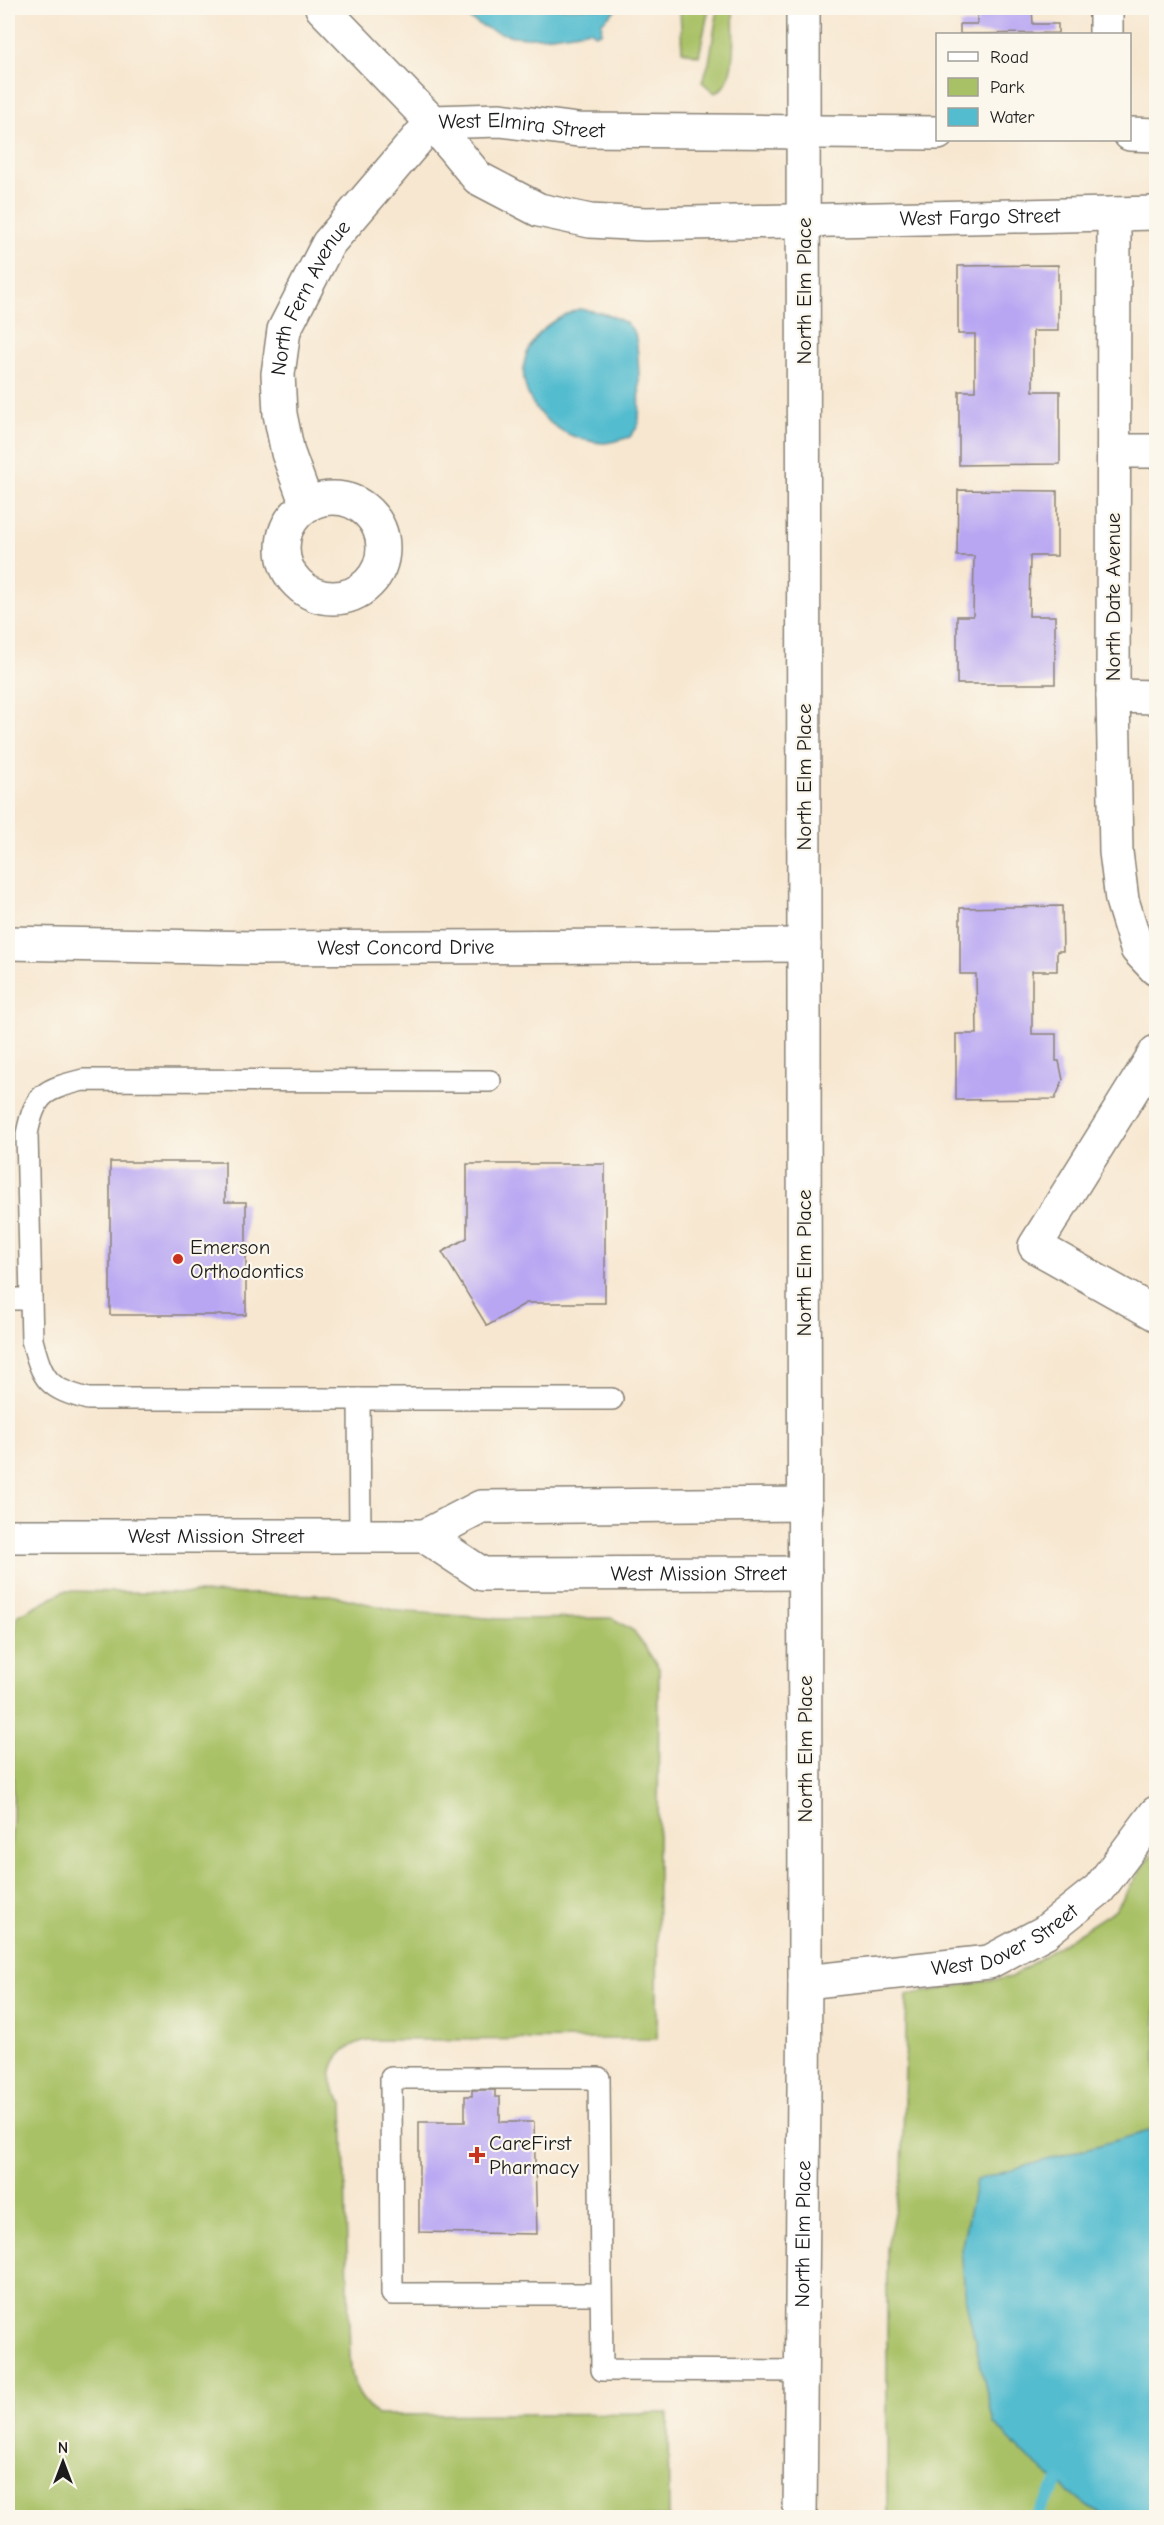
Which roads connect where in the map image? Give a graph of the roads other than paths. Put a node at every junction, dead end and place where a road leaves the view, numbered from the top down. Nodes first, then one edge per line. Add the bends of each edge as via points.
1 (322, 8) edge
2 (803, 8) edge
3 (1106, 8) edge
4 (1106, 33) edge
5 (432, 122) junction
6 (803, 133) junction
7 (936, 133) edge
8 (1131, 134) edge
9 (1156, 135) edge
10 (1156, 213) edge
11 (1114, 214) junction
12 (804, 220) junction
13 (1114, 451) junction
14 (1156, 451) edge
15 (307, 505) dead end
16 (1113, 696) junction
17 (1156, 697) edge
18 (8, 943) edge
19 (804, 945) junction
20 (1156, 969) edge
21 (1156, 1052) edge
22 (490, 1081) dead end
23 (8, 1299) edge
24 (31, 1299) junction
25 (1156, 1314) edge
26 (612, 1399) dead end
27 (359, 1400) junction
28 (805, 1504) junction
29 (360, 1535) junction
30 (8, 1536) edge
31 (425, 1536) junction
32 (805, 1573) junction
33 (1156, 1814) edge
34 (805, 1982) junction
35 (601, 2294) junction
36 (802, 2371) junction
37 (800, 2517) edge

1 - 5 street
2 - 6 street, North Elm Place
3 - 4 street
5 - 6 street, West Elmira Street via 500,120 578,130
5 - 12 street, West Elmira Street via 478,178 539,210 590,221 646,224
5 - 15 street, North Fern Avenue via 328,243 284,330 278,374 280,414 288,453
6 - 7 street
6 - 12 street, North Elm Place
8 - 9 street
10 - 11 street, West Fargo Street
11 - 12 street, West Fargo Street
11 - 13 street, North Date Avenue
12 - 19 street, North Elm Place
13 - 14 street
13 - 16 street, North Date Avenue
16 - 17 street
16 - 20 street, North Date Avenue via 1116,852 1122,900 1137,949
18 - 19 street, West Concord Drive via 255,948
19 - 28 street, North Elm Place
21 - 25 street via 1035,1246
22 - 24 lane via 83,1080 52,1088 32,1107 27,1134
23 - 24 lane
24 - 27 lane via 32,1340 40,1370 58,1391 88,1400
26 - 27 lane
27 - 29 lane
28 - 31 street, West Mission Street via 481,1506
28 - 32 street, North Elm Place
29 - 30 street, West Mission Street
29 - 31 street, West Mission Street
31 - 32 street, West Mission Street via 482,1574
32 - 34 street, North Elm Place
33 - 34 street, West Dover Street via 1100,1889 1045,1932 988,1962
34 - 36 street, North Elm Place
35 - 35 lane via 599,2078 391,2078 392,2294
35 - 36 lane via 602,2370
36 - 37 street, North Elm Place

